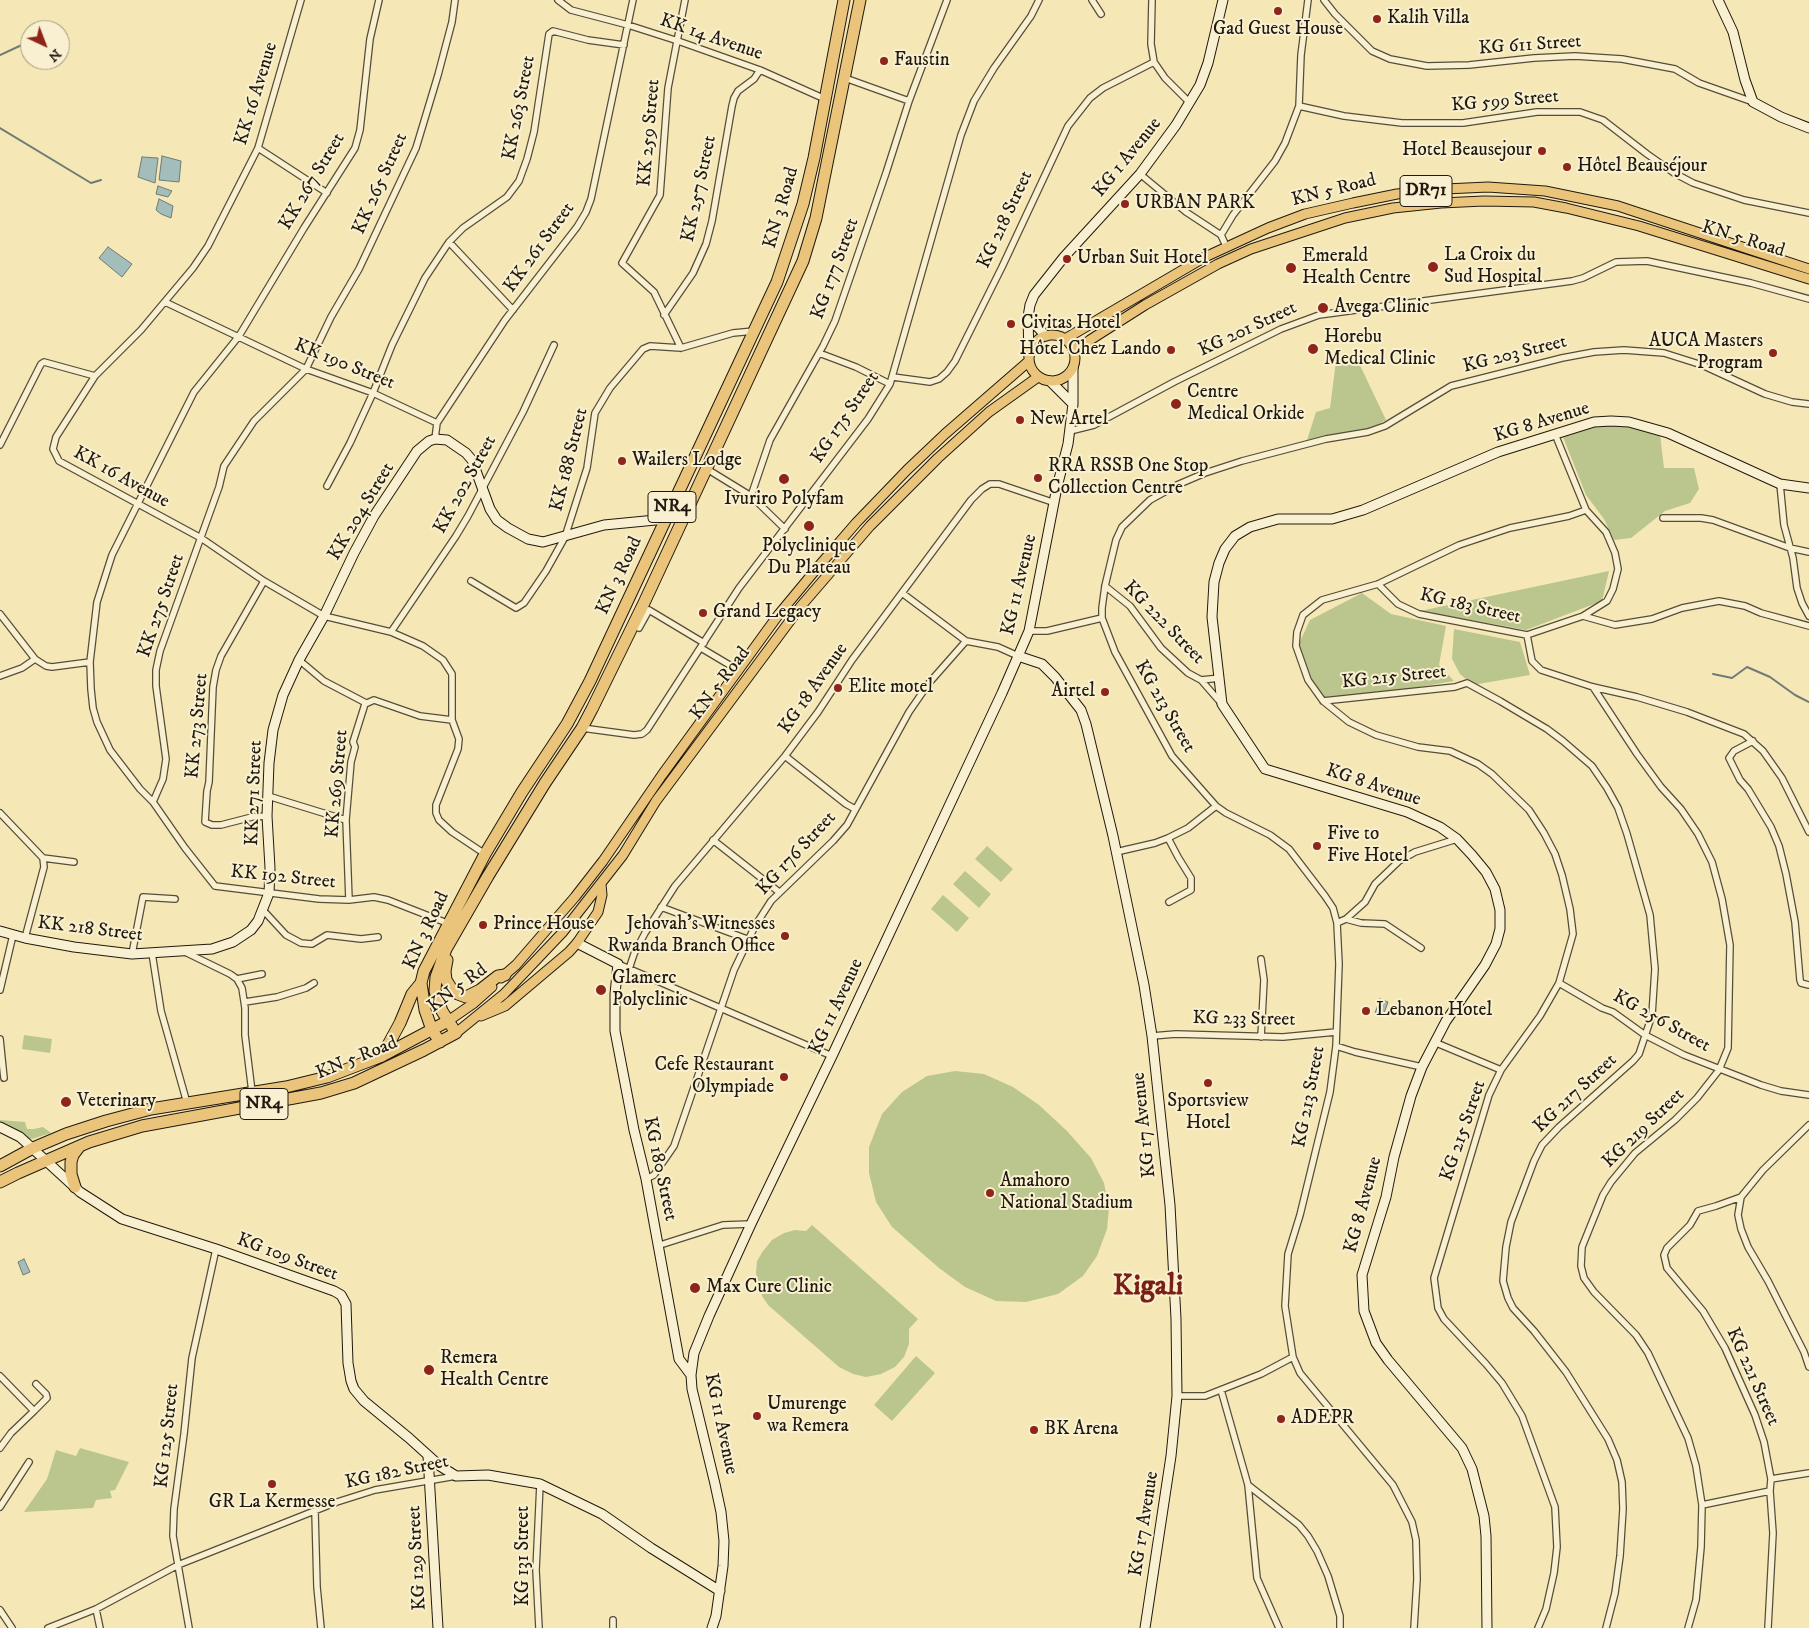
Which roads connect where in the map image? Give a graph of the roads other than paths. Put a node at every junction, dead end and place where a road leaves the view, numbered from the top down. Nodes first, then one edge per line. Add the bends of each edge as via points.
1 (301, 0) edge
2 (379, 0) edge
3 (455, 0) edge
4 (558, 0) edge
5 (633, 0) edge
6 (684, 0) edge
7 (844, 0) edge
8 (860, 0) edge
9 (947, 0) edge
10 (1039, 0) edge
11 (1092, 0) edge
12 (1152, 0) edge
13 (1223, 0) edge
14 (1308, 0) edge
15 (1324, 0) edge
16 (1718, 0) edge
17 (1101, 14) dead end
18 (628, 25) junction
19 (678, 41) junction
20 (624, 45) junction
21 (1154, 62) junction
22 (760, 70) junction
23 (845, 78) junction
24 (825, 99) junction
25 (909, 101) junction
26 (1754, 102) junction
27 (1190, 103) junction
28 (1299, 106) junction
29 (1809, 128) edge
30 (258, 148) junction
31 (1140, 174) junction
32 (327, 193) junction
33 (1568, 195) junction
34 (1566, 208) junction
35 (1809, 213) edge
36 (1222, 235) junction
37 (449, 242) junction
38 (1226, 246) junction
39 (785, 258) junction
40 (803, 261) junction
41 (1809, 269) edge
42 (1809, 279) edge
43 (1809, 299) edge
44 (165, 302) junction
45 (513, 310) junction
46 (664, 315) junction
47 (1028, 318) junction
48 (754, 331) junction
49 (239, 336) junction
50 (1046, 336) junction
51 (1065, 339) junction
52 (554, 345) dead end
53 (681, 348) junction
54 (1075, 352) junction
55 (819, 353) junction
56 (1029, 359) junction
57 (1073, 368) junction
58 (306, 369) junction
59 (95, 376) junction
60 (893, 377) junction
61 (1038, 377) junction
62 (1050, 382) junction
63 (890, 384) junction
64 (373, 393) junction
65 (1073, 404) junction
66 (1809, 404) edge
67 (437, 423) junction
68 (1070, 431) junction
69 (1555, 434) junction
70 (438, 439) junction
71 (0, 445) edge
72 (707, 469) junction
73 (1780, 484) junction
74 (327, 486) dead end
75 (483, 488) junction
76 (1809, 488) edge
77 (751, 496) junction
78 (1054, 504) junction
79 (138, 505) junction
80 (1586, 510) junction
81 (1663, 518) dead end
82 (666, 519) junction
83 (785, 529) junction
84 (565, 537) junction
85 (201, 538) junction
86 (1790, 548) junction
87 (1809, 552) edge
88 (264, 581) junction
89 (471, 582) dead end
90 (1378, 584) junction
91 (1105, 586) junction
92 (902, 593) junction
93 (0, 614) edge
94 (324, 616) junction
95 (1582, 616) junction
96 (1809, 616) edge
97 (1102, 618) junction
98 (633, 625) junction
99 (1809, 626) edge
100 (1029, 631) junction
101 (391, 632) junction
102 (1527, 636) junction
103 (966, 641) junction
104 (702, 645) junction
105 (1018, 656) junction
106 (36, 659) junction
107 (299, 660) junction
108 (90, 662) junction
109 (738, 670) junction
110 (0, 676) edge
111 (1220, 678) junction
112 (1201, 680) junction
113 (1467, 683) joint
114 (1592, 687) junction
115 (1323, 701) junction
116 (366, 703) junction
117 (1222, 704) junction
118 (452, 720) junction
119 (569, 721) junction
120 (582, 728) junction
121 (1753, 741) junction
122 (785, 756) junction
123 (268, 796) junction
124 (153, 802) junction
125 (1216, 806) junction
126 (856, 809) junction
127 (0, 813) edge
128 (267, 816) junction
129 (346, 820) junction
130 (1809, 832) edge
131 (1168, 838) junction
132 (1457, 839) junction
133 (713, 840) junction
134 (1116, 852) junction
135 (485, 854) junction
136 (43, 858) junction
137 (74, 862) dead end
138 (601, 884) junction
139 (779, 892) junction
140 (269, 893) junction
141 (175, 899) dead end
142 (349, 900) junction
143 (1169, 902) dead end
144 (661, 907) junction
145 (263, 910) junction
146 (1346, 919) junction
147 (447, 923) junction
148 (1337, 923) junction
149 (0, 931) edge
150 (13, 935) junction
151 (378, 937) dead end
152 (24, 938) junction
153 (747, 939) junction
154 (577, 943) junction
155 (1421, 948) dead end
156 (446, 949) junction
157 (185, 952) junction
158 (152, 953) junction
159 (132, 954) junction
160 (1261, 959) dead end
161 (618, 964) junction
162 (629, 969) junction
163 (262, 974) dead end
164 (505, 974) junction
165 (237, 979) junction
166 (314, 983) dead end
167 (421, 983) junction
168 (1559, 983) junction
169 (1809, 985) edge
170 (0, 990) edge
171 (245, 1002) junction
172 (721, 1009) junction
173 (476, 1018) junction
174 (448, 1021) junction
175 (432, 1030) junction
176 (1336, 1032) junction
177 (456, 1033) junction
178 (1645, 1035) junction
179 (1152, 1036) junction
180 (1262, 1037) junction
181 (0, 1040) edge
182 (440, 1042) junction
183 (1434, 1042) junction
184 (1336, 1046) junction
185 (382, 1056) junction
186 (832, 1056) junction
187 (1422, 1067) junction
188 (1502, 1070) junction
189 (1719, 1070) junction
190 (4, 1078) dead end
191 (252, 1092) junction
192 (1809, 1095) edge
193 (187, 1103) junction
194 (1809, 1125) edge
195 (0, 1127) edge
196 (81, 1145) junction
197 (33, 1148) junction
198 (46, 1160) junction
199 (0, 1166) edge
200 (646, 1179) junction
201 (0, 1182) edge
202 (75, 1187) junction
203 (1741, 1197) junction
204 (751, 1224) junction
205 (657, 1246) junction
206 (216, 1250) junction
207 (1293, 1357) junction
208 (1809, 1367) edge
209 (691, 1375) junction
210 (0, 1376) edge
211 (36, 1384) dead end
212 (1221, 1390) junction
213 (1177, 1396) junction
214 (34, 1411) junction
215 (0, 1448) edge
216 (428, 1456) junction
217 (29, 1462) dead end
218 (1809, 1473) edge
219 (456, 1476) junction
220 (1771, 1479) junction
221 (431, 1481) junction
222 (540, 1484) junction
223 (1248, 1485) junction
224 (1770, 1491) junction
225 (1702, 1505) junction
226 (0, 1507) edge
227 (315, 1512) junction
228 (178, 1565) junction
229 (720, 1591) junction
230 (96, 1609) junction
231 (0, 1610) edge
232 (613, 1620) dead end
233 (12, 1628) edge
234 (48, 1628) edge
235 (100, 1628) edge
236 (189, 1628) edge
237 (321, 1628) edge
238 (438, 1628) edge
239 (539, 1628) edge
240 (614, 1628) edge
241 (712, 1628) edge
242 (1145, 1628) edge
243 (1279, 1628) edge
244 (1340, 1628) edge
245 (1414, 1628) edge
246 (1486, 1628) edge
247 (1538, 1628) edge
248 (1606, 1628) edge
249 (1688, 1628) edge
250 (1768, 1628) edge

1 - 30 street, KK 16 Avenue
2 - 32 street, KK 267 Street via 370,39 360,130 355,148
3 - 58 street, KK 265 Street via 452,22 416,148 360,269 331,317
4 - 18 street, KK 14 Avenue via 571,10
5 - 18 street, KK 261 Street
6 - 19 street
7 - 24 highway, KN 3 Road / NR4
8 - 23 highway, KN 3 Road / NR4
9 - 25 street, KG 177 Street
10 - 60 street, KG 175 Street via 974,101 960,135
11 - 17 street
12 - 21 street
13 - 27 street, KG 1 Avenue via 1208,63
14 - 28 street
15 - 26 street, KG 611 Street via 1372,51 1399,61 1427,66 1566,56 1622,59 1676,69 1699,83
16 - 26 street via 1733,32
18 - 19 street, KK 14 Avenue
18 - 20 street, KK 261 Street
19 - 22 street, KK 14 Avenue
19 - 46 street, KK 259 Street via 668,88 660,196 622,263 654,292
20 - 37 street, KK 263 Street via 553,31 549,34 534,132 519,181 507,197
20 - 45 street, KK 261 Street via 586,212
21 - 27 street
21 - 60 street, KG 218 Street via 1103,88 1090,98 1068,126 947,372 930,382
22 - 24 street, KK 14 Avenue
22 - 46 street, KK 257 Street via 734,98 706,244 689,279
23 - 25 street
23 - 40 highway, KN 3 Road / NR4 via 816,218
24 - 39 highway, KN 3 Road / NR4 via 814,158
25 - 55 street, KG 177 Street via 835,321
26 - 29 street
27 - 31 street, KG 1 Avenue
28 - 35 street, KG 599 Street via 1402,124 1463,123 1537,112 1580,112 1603,120 1654,159 1693,183 1744,200
28 - 36 street via 1275,161 1233,215
30 - 32 street
30 - 44 street, KK 16 Avenue via 208,246
31 - 36 street via 1186,212
31 - 47 street, KG 1 Avenue via 1040,286 1030,305
32 - 49 street, KK 267 Street
33 - 34 main road
33 - 38 main road, KN 5 Road / DR71 via 1488,187 1397,194 1305,214
33 - 41 main road, KN 5 Road / DR71 via 1618,206
34 - 42 main road, KN 5 Road / DR71 via 1639,226
34 - 54 main road, KN 5 Road / DR71 via 1534,202 1441,202 1345,218 1274,241 1218,264 1145,305
36 - 38 street
37 - 45 street
37 - 64 street, KK 263 Street via 425,278
38 - 51 main road, KN 5 Road / DR71
39 - 40 highway
39 - 48 highway, KN 3 Road / NR4
40 - 72 highway, KN 3 Road / NR4
43 - 68 street, KG 201 Street via 1647,261 1616,262 1572,281 1319,315 1281,329 1094,425
44 - 49 street, KK 190 Street
44 - 59 street, KK 16 Avenue
45 - 67 street, KK 261 Street
46 - 53 street, KK 259 Street
47 - 50 street
47 - 56 street, KG 1 Avenue
48 - 53 street, KK 188 Street via 733,333
48 - 82 highway, KN 3 Road / NR4
49 - 58 street, KK 190 Street
49 - 79 street, KK 267 Street via 194,392
50 - 51 main road
50 - 56 main road via 1034,343
51 - 54 main road
52 - 75 street, KK 202 Street
53 - 84 street, KK 188 Street via 650,346 643,349 600,404 592,426 587,468
54 - 57 main road
55 - 63 street
55 - 77 street, KG 177 Street via 770,440
56 - 61 main road via 1030,367
56 - 109 main road, KN 5 Road via 945,434 856,523 779,614
57 - 62 main road via 1064,378
57 - 65 street, KG 11 Avenue
58 - 64 street, KK 190 Street
58 - 85 street, KK 265 Street via 254,421 235,448 224,466
59 - 71 street via 44,362 41,364
59 - 79 street, KK 16 Avenue via 56,437 53,449 59,461
60 - 63 street, KG 175 Street
61 - 62 main road
61 - 138 main road, KN 5 Road via 989,412 938,458 837,563 801,606 656,801
62 - 65 street
63 - 83 street, KG 175 Street via 868,419
64 - 67 street, KK 190 Street
64 - 74 street, KK 263 Street
65 - 68 street, KG 11 Avenue
66 - 91 street, KG 203 Street via 1765,394 1702,365 1664,354 1624,350 1594,352 1507,371 1451,386 1385,426 1368,432 1326,439 1242,461 1177,485 1150,500 1122,527
67 - 70 street, KK 261 Street
68 - 78 street, KG 11 Avenue
69 - 73 street, KG 8 Avenue via 1594,422 1629,422 1668,434
69 - 80 street
69 - 111 street, KG 8 Avenue via 1498,452 1363,510 1332,519 1278,519 1250,527 1235,536 1219,563 1214,582 1212,617
70 - 75 street via 454,443 472,460
70 - 94 street, KK 204 Street via 423,445 418,451 374,516
72 - 77 street
72 - 98 highway, KN 3 Road / NR4
73 - 76 street, KG 8 Avenue
73 - 86 street
75 - 84 street via 490,509 508,528 528,539 543,542
75 - 101 street, KK 202 Street via 456,536
77 - 83 street
78 - 92 street, KG 18 Avenue via 1000,484 990,484 971,500
78 - 100 street, KG 11 Avenue
79 - 85 street, KK 16 Avenue
79 - 108 street, KK 192 Street via 112,555 97,602
80 - 90 street, KG 183 Street via 1510,528 1459,545
80 - 95 street via 1606,532 1618,570 1607,601
81 - 86 street via 1713,520
82 - 84 street via 604,525
82 - 119 highway, KN 3 Road / NR4
83 - 104 street, KG 175 Street
84 - 89 street, KK 188 Street via 546,571 516,608
85 - 88 street, KK 16 Avenue
85 - 124 street, KK 275 Street via 156,670 166,758 163,779
86 - 87 street
86 - 96 street via 1797,588
88 - 94 street, KK 16 Avenue
88 - 128 street, KK 273 Street via 216,670 205,822 221,825
90 - 102 street, KG 183 Street via 1398,604 1419,614
90 - 115 street, KG 215 Street via 1322,600 1303,615 1296,646 1308,680
91 - 97 street, KG 203 Street
91 - 112 street, KG 222 Street via 1130,606 1174,661
92 - 103 street
92 - 122 street, KG 18 Avenue
93 - 106 street
94 - 101 street, KK 16 Avenue
94 - 107 street, KK 271 Street
95 - 99 street via 1615,625 1719,601
95 - 102 street
97 - 100 street via 1047,631
97 - 125 street, KG 213 Street via 1115,652 1172,756
98 - 104 street via 639,628 649,610
98 - 120 highway, KN 3 Road / NR4
100 - 105 street, KG 11 Avenue
101 - 118 street, KK 16 Avenue via 422,646 447,666 452,674
102 - 114 street, KG 183 Street via 1532,661 1541,670
103 - 105 street via 998,647
103 - 126 street, KG 176 Street via 929,683 909,712
104 - 109 street
104 - 120 street, KG 175 Street via 642,734
105 - 134 street, KG 17 Avenue via 1042,664 1081,710
105 - 186 street, KG 11 Avenue
106 - 108 street via 52,667
106 - 110 street
107 - 116 street via 324,681
107 - 123 street, KK 271 Street via 283,695 273,730
108 - 124 street, KK 192 Street via 93,708 105,741
109 - 164 main road, KN 5 Road via 581,890
111 - 112 street, KG 222 Street
111 - 117 street, KG 8 Avenue
112 - 117 street, KG 222 Street
113 - 115 street, KG 215 Street
113 - 178 street, KG 217 Street via 1564,741 1592,766 1618,808 1650,915 1654,944 1652,1015
114 - 121 street, KG 183 Street via 1687,712 1744,734
114 - 189 street, KG 219 Street via 1661,787 1689,820 1712,862 1730,945 1728,1048
115 - 168 street, KG 215 Street via 1349,722 1376,735 1418,747 1450,751 1478,764 1529,810 1555,854 1572,923 1573,934
116 - 118 street via 374,700 420,716
116 - 129 street, KK 269 Street via 353,742
117 - 132 street, KG 8 Avenue via 1265,769 1407,812
118 - 135 street, KK 16 Avenue via 459,739 458,749 436,804 436,813 452,832
119 - 120 highway
119 - 135 highway, KN 3 Road / NR4
120 - 156 highway, KN 3 Road / NR4 via 540,791
121 - 130 street, KG 183 Street via 1782,778
121 - 169 street via 1734,750 1729,758 1779,846 1795,922 1800,980
122 - 126 street
122 - 133 street, KG 18 Avenue
123 - 128 street, KK 271 Street
123 - 129 street
124 - 140 street, KK 192 Street via 215,886
125 - 131 street via 1188,828
125 - 148 street, KG 213 Street via 1270,835 1288,849 1325,896
126 - 139 street, KG 176 Street via 833,841
127 - 136 street
128 - 140 street, KK 271 Street
129 - 142 street, KK 269 Street
131 - 134 street
131 - 143 street via 1191,878 1191,890
132 - 146 street via 1415,852 1399,861 1375,884 1365,902
132 - 183 street, KG 8 Avenue via 1486,872 1495,889 1500,929 1485,965
133 - 139 street
133 - 144 street, KG 18 Avenue
134 - 179 street, KG 17 Avenue
135 - 147 highway, KN 3 Road / NR4
136 - 137 street
136 - 152 street via 44,867
138 - 154 main road via 598,912
138 - 173 main road, KN 5 Road via 532,966
139 - 153 street, KG 176 Street
140 - 142 street, KK 192 Street
140 - 145 street, KK 218 Street
141 - 159 street via 144,897
142 - 147 street, KK 192 Street via 374,897 388,900
144 - 153 street
144 - 162 street, KG 18 Avenue
145 - 151 street via 286,935 301,942 312,944 327,935 361,939
145 - 157 street, KK 218 Street via 252,930 233,942 212,950
146 - 148 street
146 - 155 street via 1385,924
147 - 167 highway, KN 3 Road / NR4
148 - 176 street, KG 213 Street
149 - 150 street, KK 218 Street
150 - 152 street, KK 218 Street
150 - 170 street
152 - 159 street, KK 218 Street
153 - 172 street, KG 176 Street
154 - 161 street
154 - 173 main road via 505,1006
156 - 164 highway via 446,980 458,994 466,997
156 - 174 highway, KN 3 Road / NR4 via 435,984 439,1004
157 - 158 street, KK 218 Street
157 - 165 street
158 - 159 street, KK 218 Street
158 - 193 street via 161,1011
160 - 180 street via 1264,980
161 - 162 street
161 - 200 street, KG 180 Street via 615,1031
162 - 172 street
163 - 165 street
164 - 174 main road, KN 5 Rd via 474,1003
165 - 171 street
166 - 171 street via 284,995
167 - 175 highway, KN 3 Road / NR4
167 - 185 highway via 412,994
168 - 178 street, KG 256 Street via 1613,1012
168 - 188 street, KG 215 Street
171 - 191 street via 245,1036
172 - 186 street
172 - 200 street, KG 176 Street via 674,1146 654,1175
173 - 177 main road, KN 5 Road
174 - 175 highway, KN 5 Rd / NR4
174 - 177 highway, NR4
175 - 182 highway, NR4
175 - 185 highway, KN 5 Road / NR4
176 - 180 street, KG 233 Street
176 - 184 street, KG 213 Street
177 - 182 highway, KN 5 Rd / NR4
178 - 189 street, KG 256 Street
178 - 248 street, KG 217 Street via 1633,1061 1542,1145 1511,1222 1504,1263 1503,1281 1513,1308 1566,1372 1608,1439 1617,1460 1623,1509 1620,1556
179 - 180 street, KG 233 Street
179 - 213 street, KG 17 Avenue via 1170,1205
181 - 190 street
182 - 196 highway, KN 5 Road / NR4 via 354,1083 320,1093 142,1126
183 - 187 street, KG 8 Avenue
183 - 188 street
184 - 187 street
184 - 207 street, KG 213 Street via 1330,1092 1288,1254 1285,1306
185 - 191 highway, NR4 via 327,1077
186 - 204 street, KG 11 Avenue
187 - 246 street, KG 8 Avenue via 1411,1096 1362,1275 1364,1311 1376,1343 1462,1448 1472,1469 1486,1536
188 - 247 street, KG 215 Street via 1489,1095 1434,1278 1438,1308 1444,1319 1497,1377 1522,1416 1555,1507 1557,1547 1554,1573
189 - 192 street, KG 256 Street via 1781,1091
189 - 225 street, KG 219 Street via 1697,1098 1635,1153 1611,1182 1582,1247 1581,1266 1584,1278 1594,1292 1627,1324 1648,1353 1688,1438
191 - 193 highway, NR4
193 - 197 highway, NR4 via 106,1121
194 - 203 street via 1763,1170
195 - 197 street, KG 109 Street via 20,1136
196 - 198 highway, NR4
196 - 202 highway via 71,1162
197 - 198 street, KG 109 Street
197 - 199 highway, NR4
198 - 201 highway, NR4
198 - 202 street, KG 109 Street
200 - 205 street, KG 180 Street
202 - 206 street, KG 109 Street via 122,1219
203 - 208 street via 1738,1215 1748,1247 1768,1280
203 - 220 street, KG 221 Street via 1698,1211 1690,1225 1667,1248 1664,1262 1703,1311 1725,1348 1755,1415
204 - 205 street via 724,1225
204 - 209 street, KG 11 Avenue via 699,1338
205 - 209 street, KG 180 Street via 679,1359
206 - 216 street, KG 109 Street via 341,1296 346,1304 348,1363 354,1389
206 - 228 street, KG 125 Street via 192,1358 174,1509 173,1536
207 - 212 street
207 - 245 street, KG 213 Street via 1300,1374 1313,1391 1393,1485 1412,1522 1417,1579
209 - 229 street, KG 11 Avenue via 721,1512 724,1541
210 - 214 street
211 - 214 street via 47,1398
212 - 213 street via 1205,1396
212 - 223 street
213 - 242 street, KG 17 Avenue via 1169,1474
214 - 215 street via 11,1432
216 - 219 street, KG 109 Street
216 - 221 street, KG 129 Street
217 - 226 street
218 - 220 street
219 - 221 street, KG 182 Street
219 - 222 street, KG 182 Street via 488,1475
220 - 224 street, KG 221 Street
221 - 227 street, KG 182 Street via 375,1490
221 - 238 street, KG 129 Street
222 - 229 street, KG 182 Street via 602,1514
222 - 239 street, KG 131 Street via 536,1570
223 - 243 street via 1257,1578
223 - 244 street via 1299,1525 1308,1536 1328,1576 1340,1616
224 - 225 street
224 - 250 street, KG 221 Street via 1772,1533
225 - 249 street, KG 219 Street via 1702,1547 1696,1600
227 - 228 street, KG 182 Street
227 - 237 street
228 - 230 street, KG 182 Street
228 - 236 street, KG 125 Street
229 - 241 street, KG 11 Avenue
230 - 234 street, KG 182 Street
230 - 235 street
231 - 233 street
232 - 240 street

